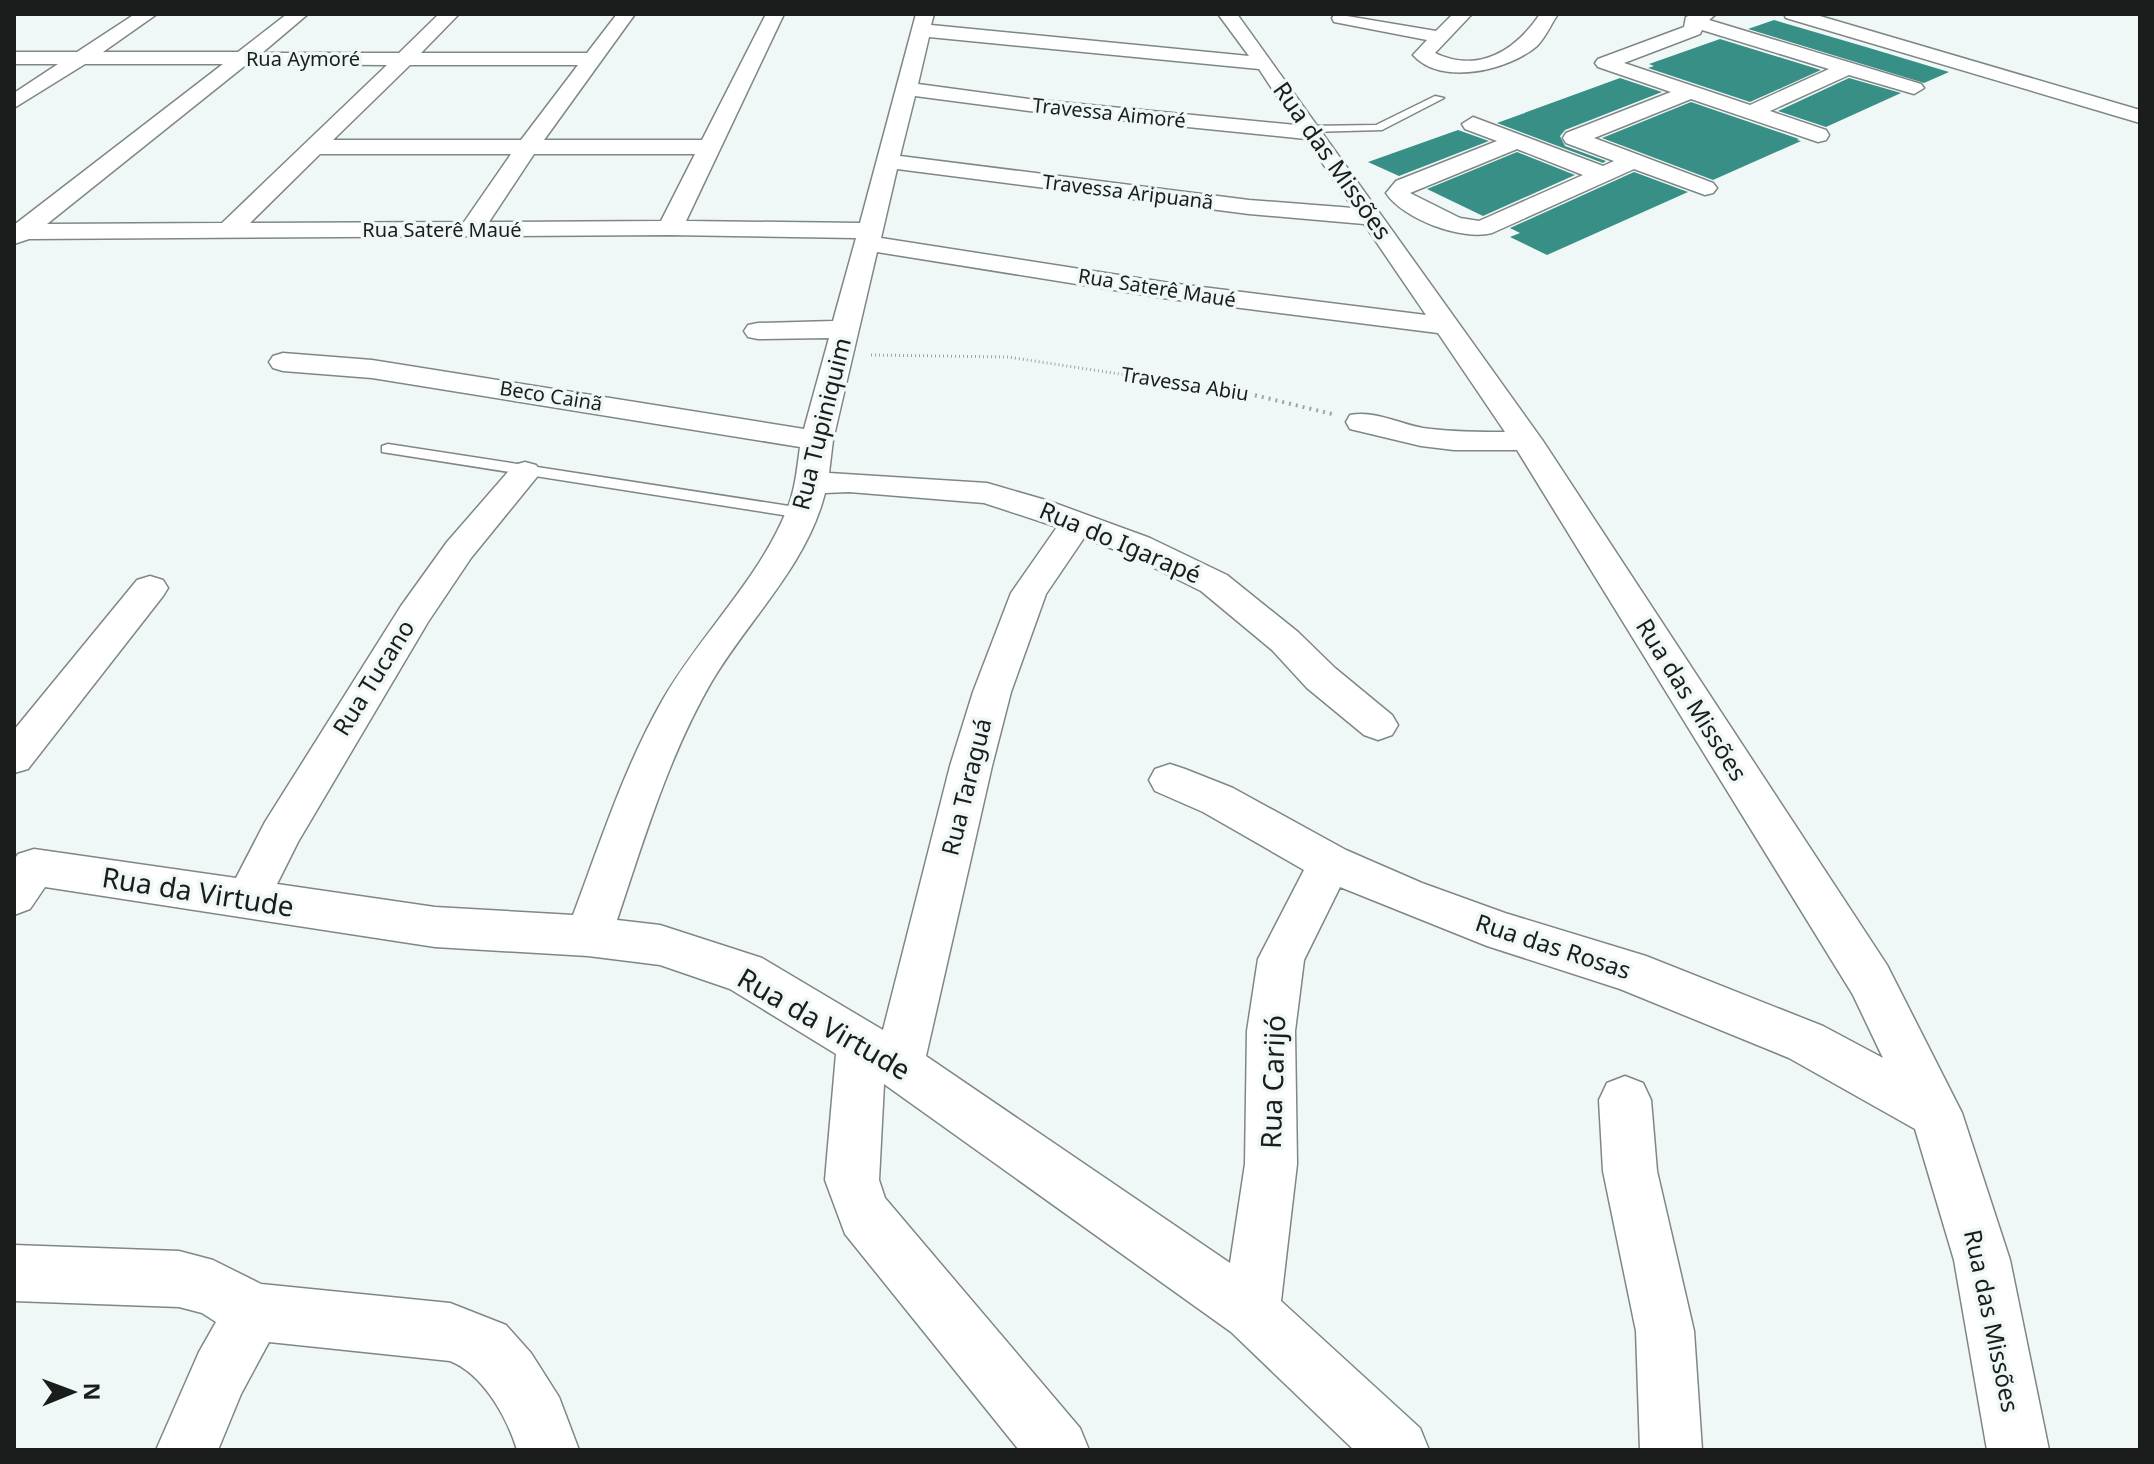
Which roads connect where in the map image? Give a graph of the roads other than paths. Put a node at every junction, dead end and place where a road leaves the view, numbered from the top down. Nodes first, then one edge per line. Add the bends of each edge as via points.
1 (148, 14) edge
2 (299, 14) edge
3 (450, 14) edge
4 (626, 14) edge
5 (775, 14) edge
6 (1227, 14) edge
7 (1463, 14) edge
8 (1542, 15) edge
9 (1785, 16) edge
10 (1341, 18) dead end
11 (1700, 18) edge
12 (923, 22) edge
13 (1433, 43) junction
14 (14, 58) edge
15 (79, 58) junction
16 (243, 59) junction
17 (405, 59) junction
18 (592, 59) junction
19 (1265, 64) junction
20 (1847, 68) junction
21 (1914, 88) dead end
22 (908, 89) junction
23 (1690, 92) junction
24 (1439, 98) dead end
25 (14, 102) edge
26 (1751, 112) junction
27 (2140, 117) edge
28 (1473, 124) dead end
29 (1549, 128) dead end
30 (1310, 131) junction
31 (1818, 135) dead end
32 (1574, 138) junction
33 (1517, 141) junction
34 (528, 146) junction
35 (315, 147) junction
36 (709, 147) junction
37 (886, 161) junction
38 (1633, 161) junction
39 (1603, 174) junction
40 (1705, 188) dead end
41 (1371, 217) junction
42 (670, 228) junction
43 (471, 230) junction
44 (228, 231) junction
45 (17, 234) edge
46 (868, 237) junction
47 (1448, 326) junction
48 (758, 331) dead end
49 (842, 342) junction
50 (283, 362) dead end
51 (1361, 422) road end
52 (817, 440) junction
53 (1527, 441) junction
54 (388, 449) dead end
55 (525, 472) junction
56 (807, 498) junction
57 (1076, 525) junction
58 (150, 588) dead end
59 (1378, 725) dead end
60 (14, 758) edge
61 (1170, 780) dead end
62 (1330, 863) junction
63 (21, 867) edge
64 (248, 899) junction
65 (588, 936) junction
66 (880, 1053) junction
67 (1625, 1100) dead end
68 (1936, 1113) junction
69 (14, 1273) edge
70 (254, 1312) junction
71 (1251, 1312) junction
72 (187, 1450) edge
73 (548, 1450) edge
74 (1058, 1450) edge
75 (1398, 1450) edge
76 (1671, 1450) edge
77 (2018, 1450) edge

1 - 15 street
2 - 16 street
3 - 17 street
4 - 18 street
5 - 36 street
6 - 19 street, Rua das Missões
7 - 13 street
8 - 13 street via 1530,41 1481,68 1457,67 1423,55
9 - 27 street
10 - 13 street
11 - 20 street
11 - 23 street via 1693,30 1605,63
12 - 19 street
12 - 22 street, Rua Tupiniquim
14 - 15 street, Rua Aymoré
15 - 16 street, Rua Aymoré
15 - 25 street
16 - 17 street, Rua Aymoré
16 - 45 street
17 - 18 street, Rua Aymoré
17 - 35 street
18 - 34 street
19 - 30 street, Rua das Missões
20 - 21 street
20 - 26 street
22 - 30 street, Travessa Aimoré
22 - 37 street, Rua Tupiniquim
23 - 26 street
23 - 32 street
24 - 30 lane via 1378,128
26 - 31 street
28 - 33 street
29 - 32 street
30 - 41 street, Rua das Missões
32 - 38 street
33 - 39 street
33 - 39 street via 1404,186 1398,193 1470,229 1483,228
34 - 35 street
34 - 36 street
34 - 43 street
35 - 44 street
36 - 42 street
37 - 41 street, Travessa Aripuanã via 1249,207
37 - 46 street, Rua Tupiniquim
38 - 39 street
38 - 40 street
41 - 47 street, Rua das Missões
42 - 43 street, Rua Saterê Maué
42 - 46 street, Rua Saterê Maué
43 - 44 street, Rua Saterê Maué
44 - 45 street, Rua Saterê Maué
46 - 47 street, Rua Saterê Maué via 1201,296
46 - 49 street, Rua Tupiniquim
47 - 53 street, Rua das Missões
48 - 49 street
49 - 52 street, Rua Tupiniquim
50 - 52 street, Beco Cainã via 372,369
51 - 53 street via 1443,440
52 - 56 street, Rua Tupiniquim
53 - 68 street, Rua das Missões via 1870,980
54 - 55 lane
55 - 56 lane
55 - 64 street, Rua Tucano via 459,550 414,615 287,821
56 - 57 street, Rua do Igarapé via 849,482 987,493
56 - 65 street, Rua Tupiniquim via 779,557 696,676 656,754
57 - 59 street, Rua do Igarapé via 1138,546 1214,583
57 - 66 street, Rua Taraguá via 1029,593 992,692
58 - 60 street
61 - 62 street, Rua das Rosas via 1218,800
62 - 68 street, Rua das Rosas via 1503,932 1629,971 1806,1042
62 - 71 street, Rua Carijó via 1281,959 1271,1031 1271,1164
63 - 64 street, Rua da Virtude
64 - 65 street, Rua da Virtude via 435,927
65 - 66 street, Rua da Virtude via 660,945 745,973
66 - 71 street, Rua da Virtude
66 - 74 street, Rua Taraguá via 852,1180 864,1215
67 - 76 street via 1630,1171 1665,1331
68 - 77 street, Rua das Missões via 1982,1260
69 - 70 street via 179,1279 213,1288
70 - 72 street
70 - 73 street via 450,1332 485,1346 538,1418
71 - 75 street, Rua da Virtude

